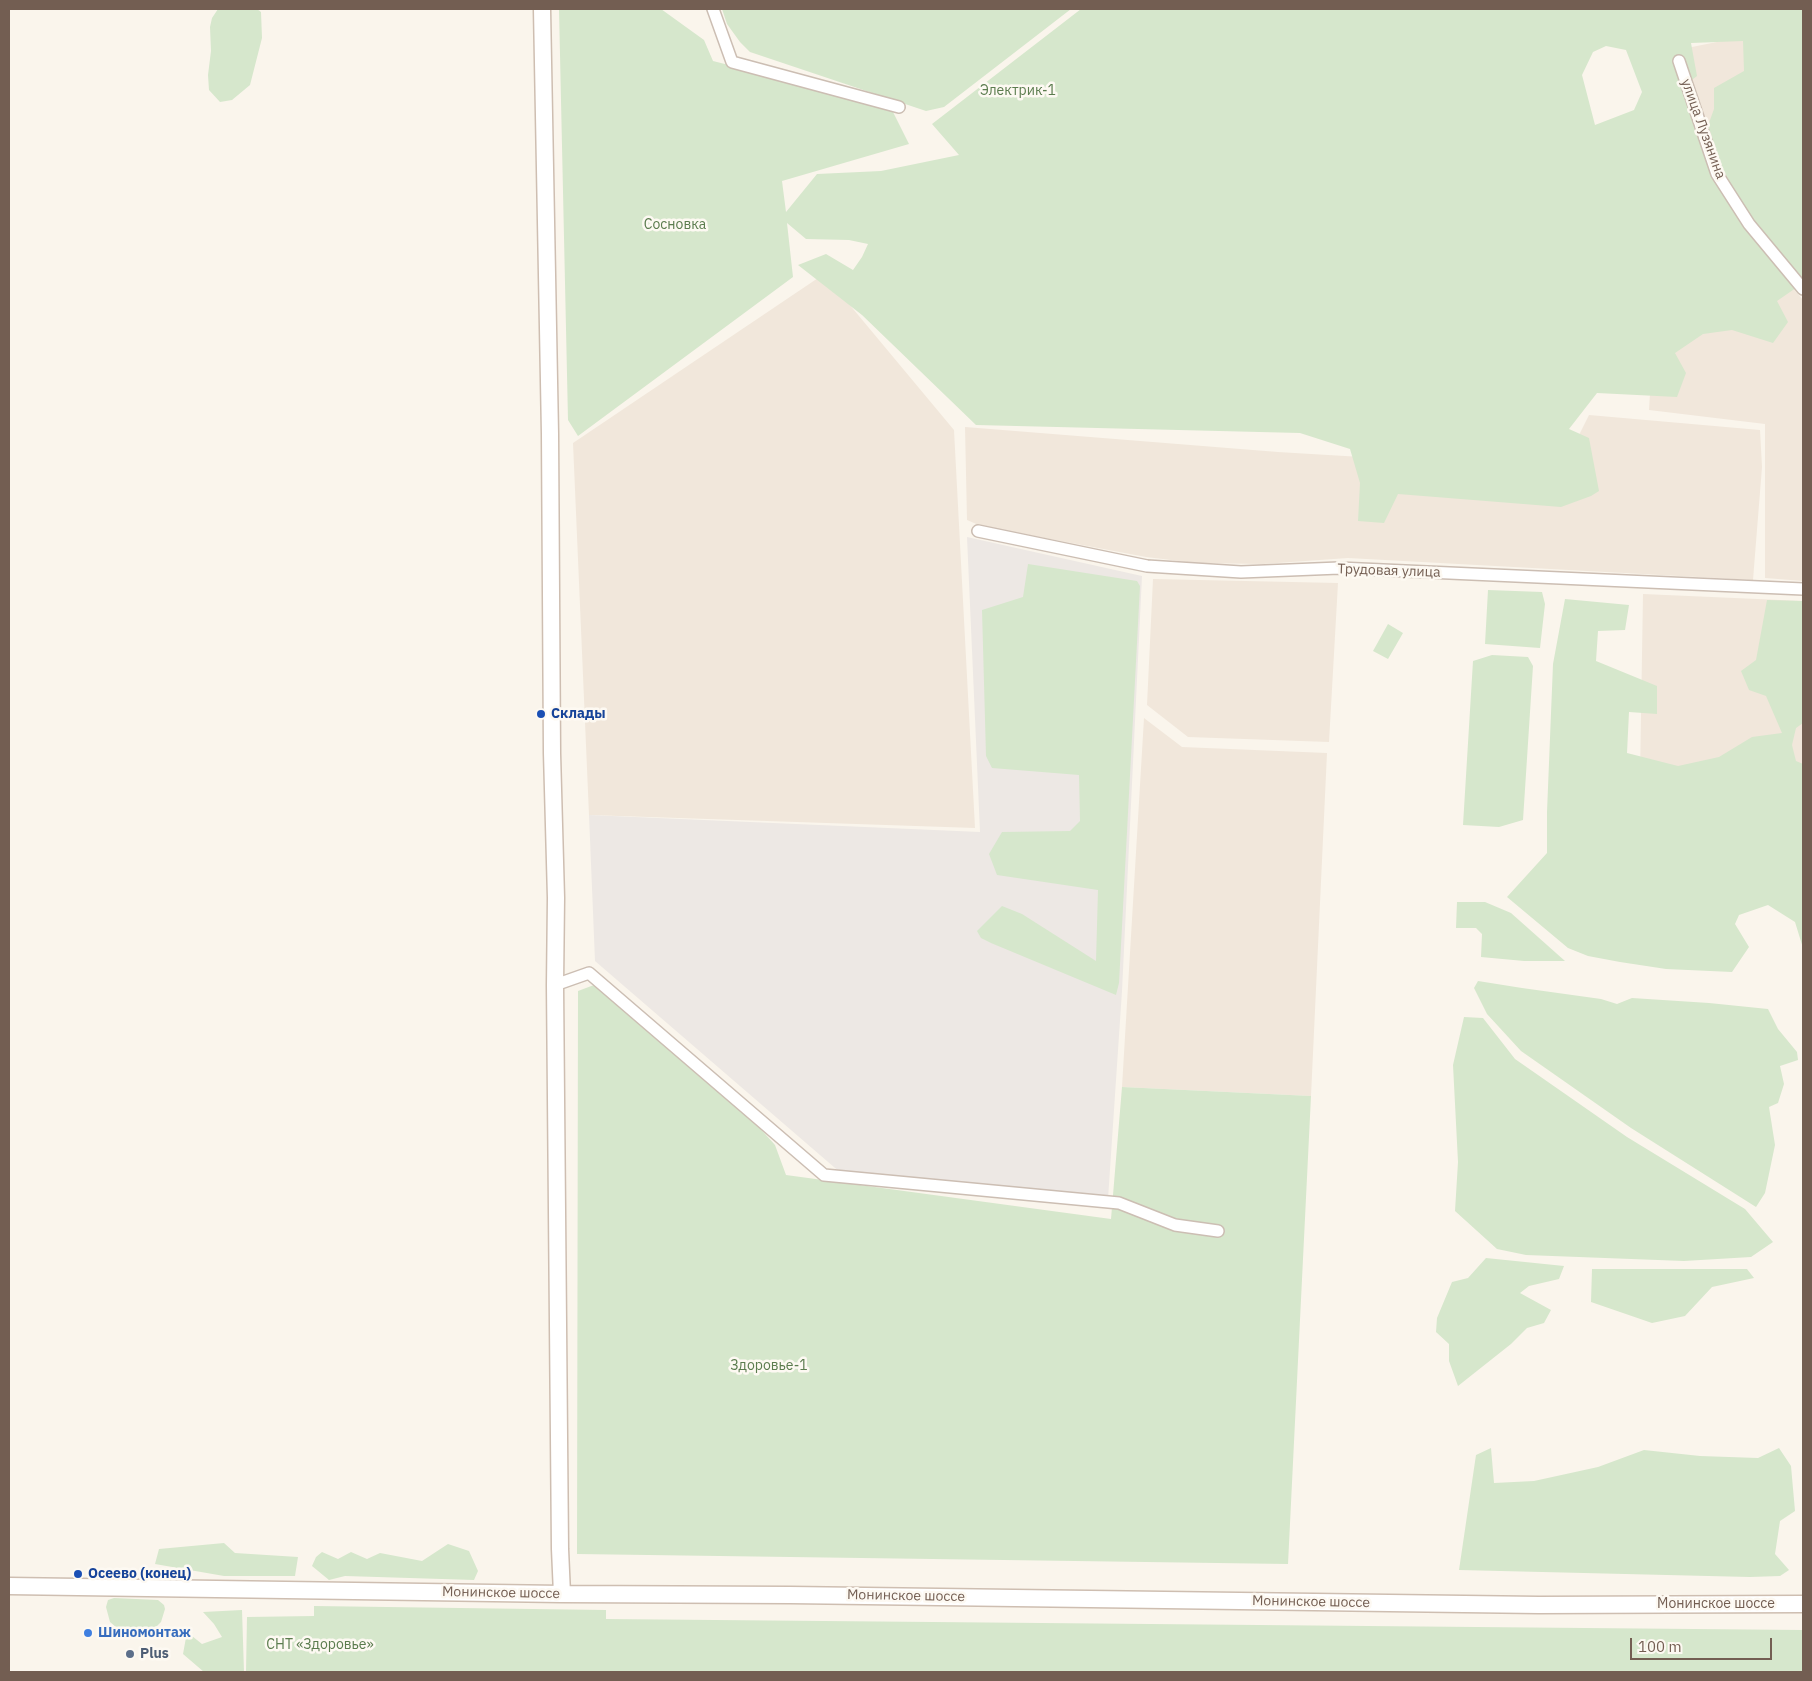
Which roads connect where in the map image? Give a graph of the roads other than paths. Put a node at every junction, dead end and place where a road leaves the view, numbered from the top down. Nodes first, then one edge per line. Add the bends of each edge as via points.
1 (542, 9) edge
2 (713, 9) edge
3 (1679, 61) dead end
4 (899, 107) dead end
5 (1803, 289) edge
6 (978, 531) dead end
7 (1803, 589) edge
8 (555, 984) junction
9 (1218, 1231) dead end
10 (9, 1586) edge
11 (562, 1594) junction
12 (1803, 1604) edge

1 - 8 main road
2 - 4 street via 732,62
3 - 5 street, улица Лузянина via 1717,174 1749,224
6 - 7 street, Трудовая улица via 1147,566 1241,572 1339,568
8 - 9 street via 589,973 824,1175 1119,1203 1175,1225
8 - 11 main road
10 - 11 main road, Монинское шоссе
11 - 12 main road, Монинское шоссе via 1539,1605

